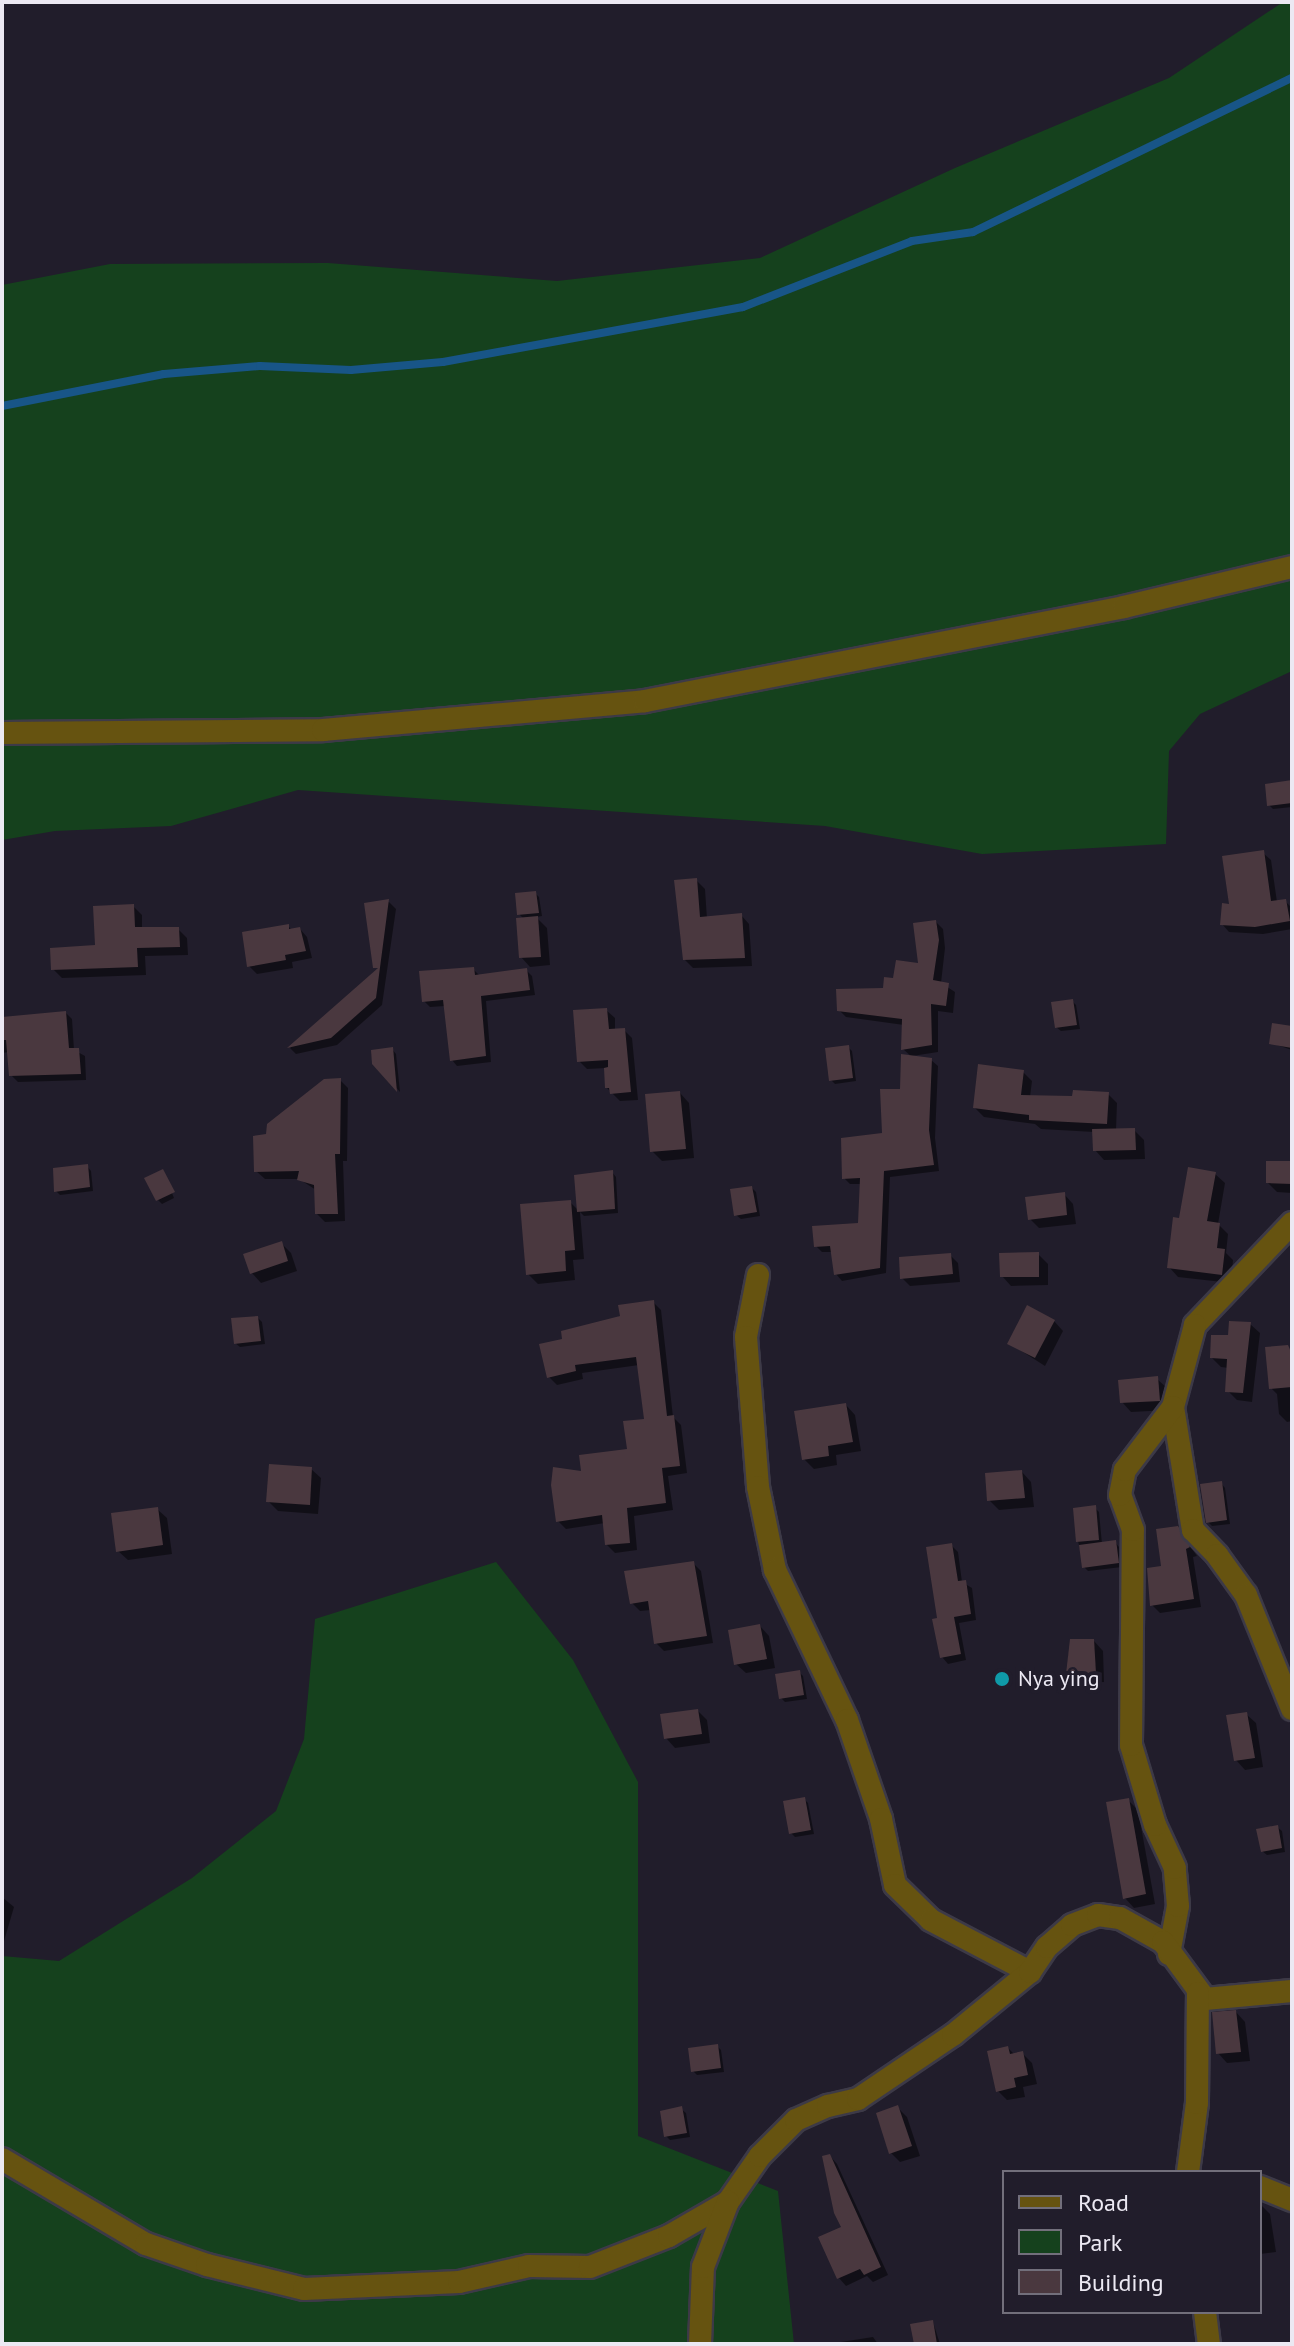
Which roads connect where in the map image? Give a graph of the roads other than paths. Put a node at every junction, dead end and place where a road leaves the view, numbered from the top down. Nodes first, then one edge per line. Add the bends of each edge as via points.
1 (1292, 567) edge
2 (2, 733) edge
3 (1292, 1223) edge
4 (758, 1275) dead end
5 (1173, 1407) junction
6 (1292, 1709) edge
7 (1169, 1954) junction
8 (1030, 1972) junction
9 (1292, 1991) edge
10 (1198, 1993) junction
11 (2, 2159) edge
12 (1188, 2170) edge
13 (1262, 2188) edge
14 (1292, 2200) edge
15 (728, 2202) junction
16 (1205, 2314) edge
17 (700, 2344) edge
18 (1209, 2344) edge

1 - 2 street via 1124,607 645,701 323,730
3 - 5 street via 1195,1325
4 - 8 street via 746,1337 758,1487 775,1570 847,1720 881,1819 895,1885 931,1920
5 - 6 street via 1193,1530 1246,1595
5 - 7 street via 1125,1470 1120,1495 1133,1530 1131,1745 1155,1825 1175,1868 1178,1906
7 - 8 street via 1163,1942 1120,1918 1098,1915 1072,1925
7 - 10 street
8 - 15 street via 953,2035 858,2099 796,2120 760,2156
9 - 10 street via 1205,1999
10 - 12 street via 1197,2103
11 - 15 street via 146,2244 304,2289 459,2282 529,2266 590,2267 669,2236
13 - 14 street
15 - 17 street via 703,2267
16 - 18 street

